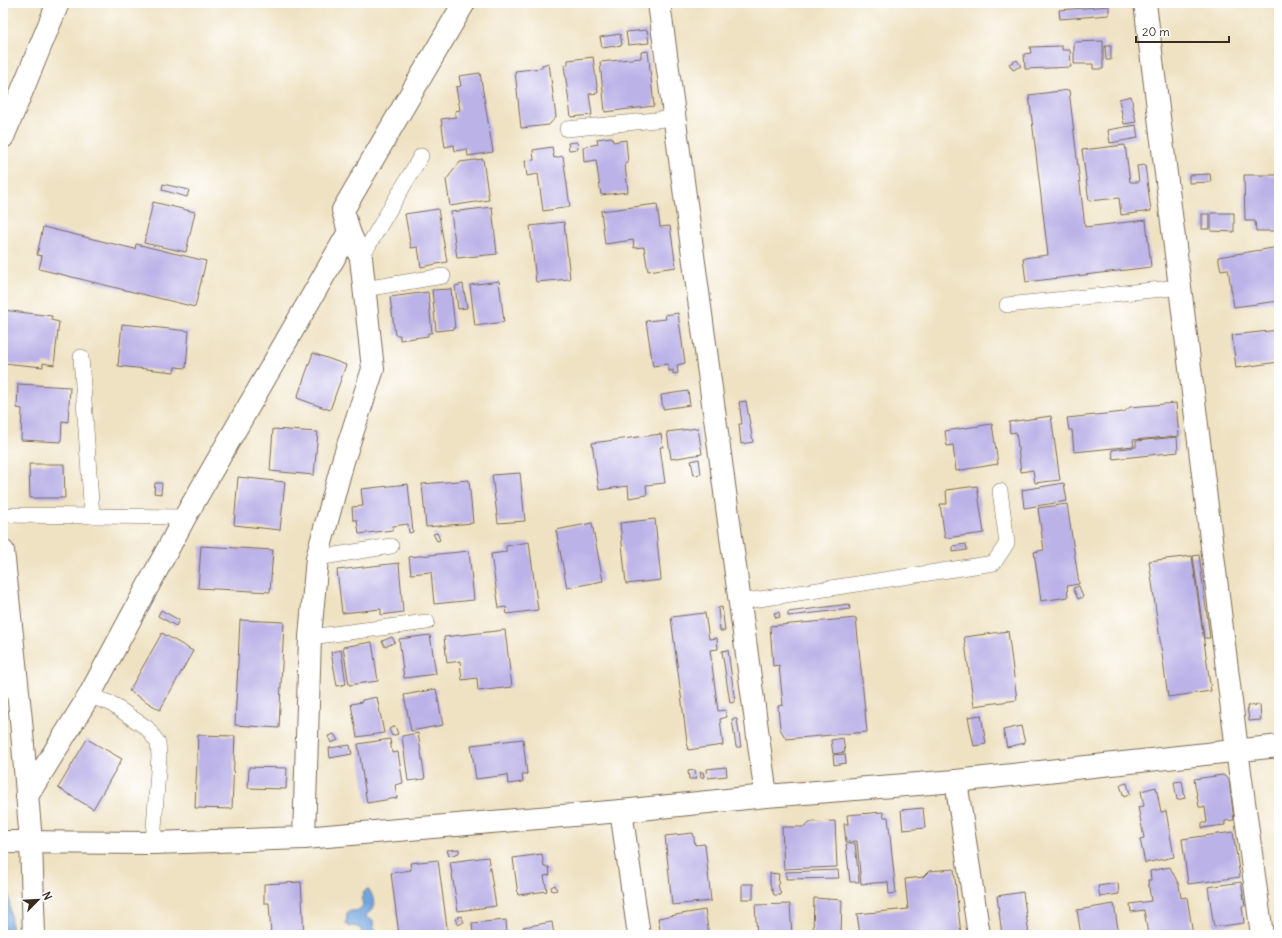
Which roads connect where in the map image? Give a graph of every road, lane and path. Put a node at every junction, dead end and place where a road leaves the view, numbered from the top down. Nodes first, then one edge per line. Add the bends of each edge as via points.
1 (58, 3) edge
2 (464, 3) edge
3 (659, 3) edge
4 (1145, 3) edge
5 (675, 118) junction
6 (5, 129) edge
7 (567, 129) dead end
8 (421, 156) dead end
9 (349, 232) junction
10 (361, 258) junction
11 (443, 276) dead end
12 (1181, 287) junction
13 (364, 289) junction
14 (1007, 304) dead end
15 (81, 357) dead end
16 (1000, 491) dead end
17 (3, 515) edge
18 (92, 516) junction
19 (185, 517) junction
20 (391, 546) dead end
21 (3, 551) edge
22 (317, 558) junction
23 (740, 602) junction
24 (427, 622) dead end
25 (310, 637) junction
26 (89, 696) junction
27 (1279, 746) edge
28 (1237, 750) junction
29 (956, 781) junction
30 (27, 796) junction
31 (766, 796) junction
32 (621, 811) junction
33 (304, 838) junction
34 (17, 842) edge
35 (153, 844) junction
36 (34, 935) edge
37 (639, 935) edge
38 (979, 935) edge
39 (1262, 935) edge

1 - 6 street
2 - 9 street via 343,210
3 - 5 street
4 - 12 street
5 - 7 lane
5 - 23 street
8 - 10 lane
9 - 10 street
9 - 19 street
10 - 13 street
11 - 13 lane
12 - 14 lane
12 - 28 street
13 - 22 street via 373,369 341,469
15 - 18 lane
16 - 23 lane via 1007,543 994,563
17 - 18 lane
18 - 19 lane
19 - 26 street
20 - 22 lane
21 - 30 street
22 - 25 street
23 - 31 street
24 - 25 lane
25 - 33 street
26 - 30 street
26 - 35 lane via 110,703 147,728 158,743
27 - 28 street
28 - 29 street
28 - 39 street
29 - 31 street
29 - 38 street
30 - 34 street
31 - 32 street
32 - 33 street
32 - 37 street
33 - 35 street
34 - 35 street
34 - 36 street

